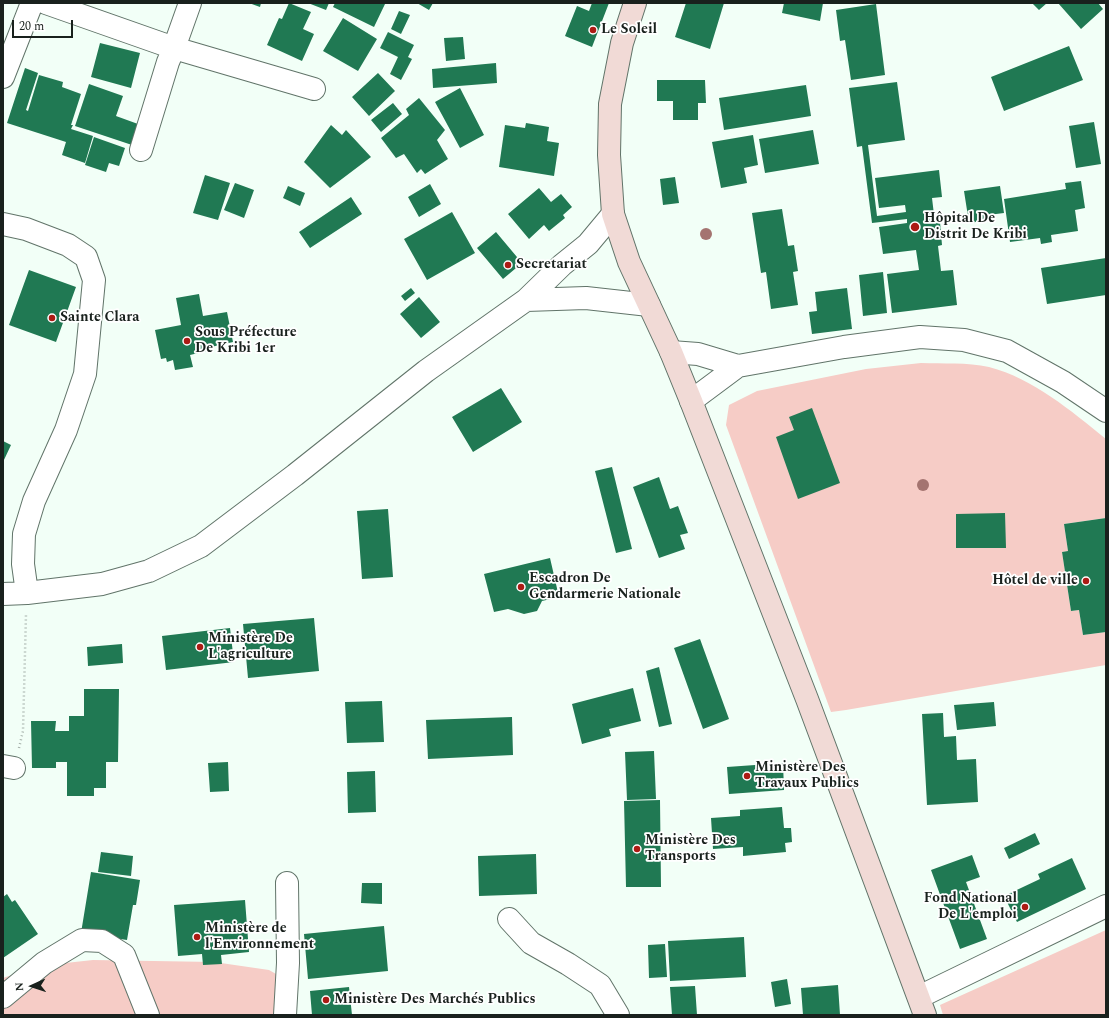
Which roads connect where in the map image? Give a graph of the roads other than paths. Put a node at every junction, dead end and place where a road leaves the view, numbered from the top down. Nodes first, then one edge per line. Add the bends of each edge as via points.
1 (32, 3) edge
2 (46, 3) edge
3 (190, 3) edge
4 (635, 3) edge
5 (174, 48) junction
6 (3, 77) edge
7 (314, 89) dead end
8 (141, 150) dead end
9 (614, 214) junction
10 (3, 224) edge
11 (526, 300) junction
12 (649, 305) junction
13 (671, 352) junction
14 (738, 366) junction
15 (691, 400) junction
16 (1106, 411) edge
17 (27, 593) junction
18 (3, 594) edge
19 (287, 883) dead end
20 (1106, 906) edge
21 (509, 919) dead end
22 (3, 997) edge
23 (922, 1006) edge
24 (148, 1015) edge
25 (285, 1015) edge
26 (618, 1015) edge

1 - 6 street
2 - 5 street
3 - 5 street
4 - 9 street via 622,43 610,104 609,156
5 - 7 street
5 - 8 street
9 - 11 street via 588,244
9 - 12 street via 629,262
10 - 17 street via 26,229 68,245 86,257 94,280 85,374 66,430 34,501 24,534 23,564
11 - 12 street via 586,298
11 - 17 street via 426,371 295,475 200,546 149,571 102,584
12 - 13 street
13 - 14 street via 698,354
13 - 15 street
14 - 15 street
14 - 16 street via 844,347 920,337 964,340 1007,352 1063,382
15 - 23 street
17 - 18 street
19 - 25 street via 288,963
20 - 23 street
21 - 26 street via 531,943 600,985
22 - 24 street via 44,962 82,940 102,941 124,955

